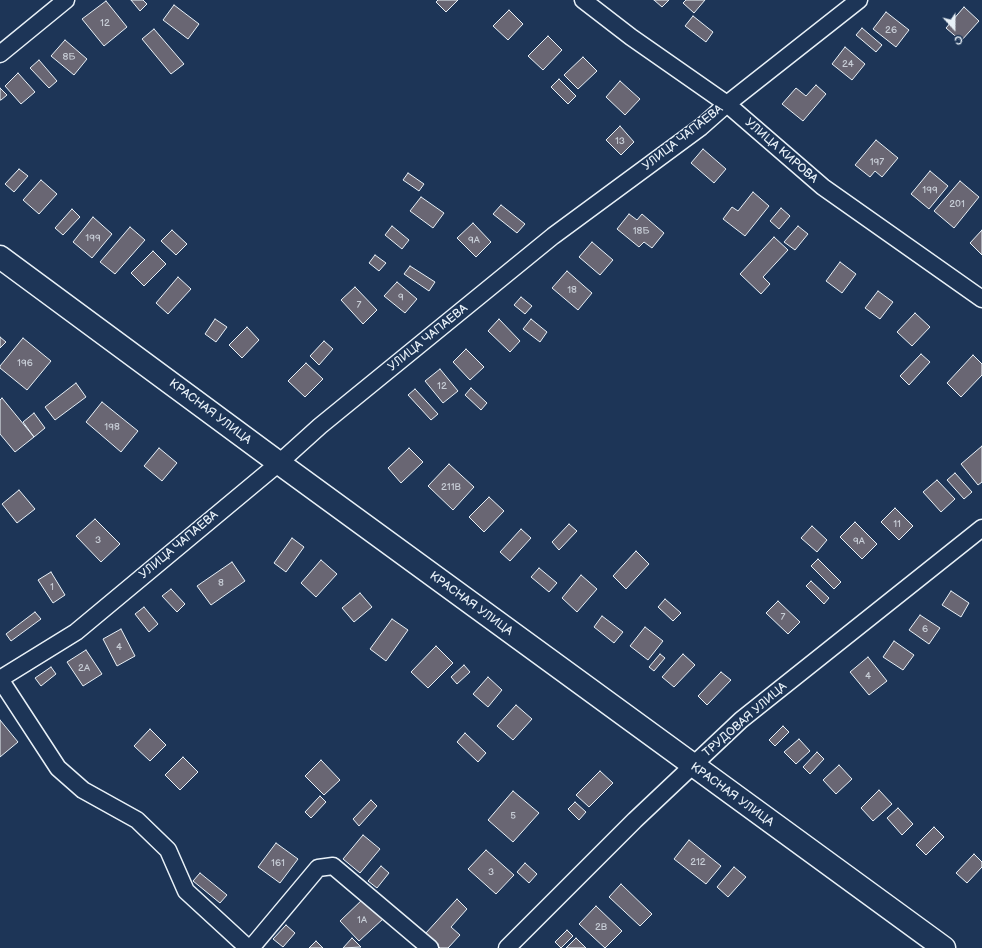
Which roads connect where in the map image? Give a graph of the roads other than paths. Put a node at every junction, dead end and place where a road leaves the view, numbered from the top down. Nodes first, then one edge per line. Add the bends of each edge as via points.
1 (66, 0) edge
2 (583, 0) edge
3 (859, 0) edge
4 (0, 54) edge
5 (727, 104) junction
6 (0, 257) edge
7 (982, 298) edge
8 (279, 464) junction
9 (982, 528) edge
10 (0, 679) edge
11 (693, 766) junction
12 (248, 948) edge
13 (251, 948) edge
14 (430, 948) edge
15 (507, 948) edge
16 (944, 948) edge

1 - 4 street
2 - 5 street, УЛИЦА КИРОВА
3 - 5 street, УЛИЦА ЧАПАЕВА
5 - 7 street, УЛИЦА КИРОВА via 823,187
5 - 8 street, УЛИЦА ЧАПАЕВА via 701,127 547,241 320,426
6 - 8 main road, КРАСНАЯ УЛИЦА
8 - 10 street, УЛИЦА ЧАПАЕВА via 76,632
8 - 11 main road, КРАСНАЯ УЛИЦА
9 - 11 street, ТРУДОВАЯ УЛИЦА via 741,720
10 - 12 street via 58,768 83,790 137,820 168,850 186,891
11 - 15 street, ТРУДОВАЯ УЛИЦА
11 - 16 main road, КРАСНАЯ УЛИЦА
13 - 14 street via 318,868 333,866

